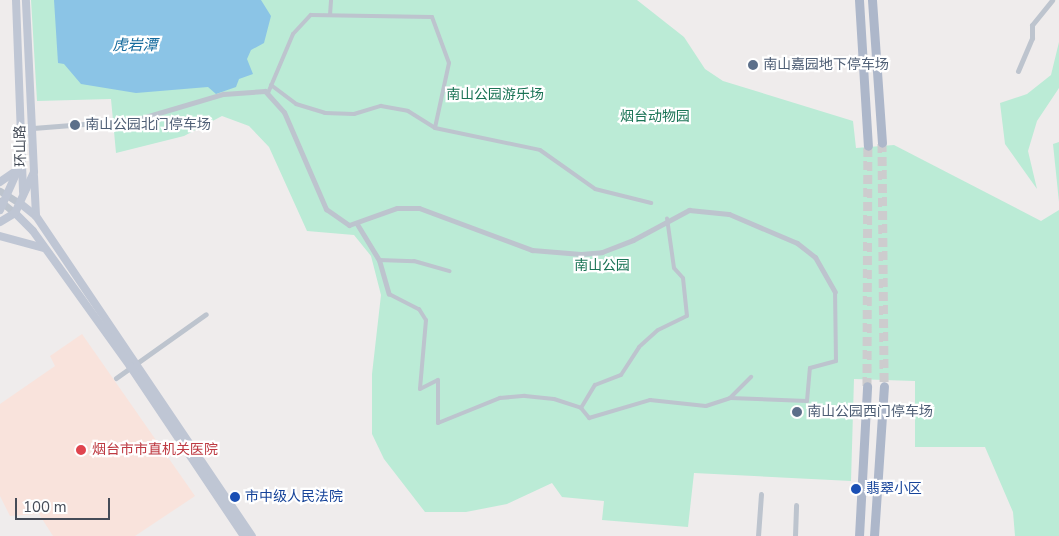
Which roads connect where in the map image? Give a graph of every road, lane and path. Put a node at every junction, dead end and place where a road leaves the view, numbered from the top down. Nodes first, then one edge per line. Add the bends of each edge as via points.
1 (16, 0) edge
2 (26, 0) edge
3 (331, 0) edge
4 (859, 0) edge
5 (872, 0) edge
6 (1052, 0) edge
7 (330, 15) junction
8 (1018, 71) dead end
9 (271, 85) junction
10 (268, 93) junction
11 (33, 128) junction
12 (435, 128) junction
13 (882, 143) tunnel mouth
14 (868, 146) tunnel mouth
15 (24, 155) junction
16 (20, 165) junction
17 (34, 172) junction
18 (0, 182) edge
19 (0, 191) edge
20 (8, 196) junction
21 (651, 203) dead end
22 (21, 204) junction
23 (1, 205) edge
24 (15, 213) junction
25 (36, 216) junction
26 (667, 218) junction
27 (0, 222) edge
28 (357, 224) junction
29 (0, 236) edge
30 (46, 249) junction
31 (379, 260) junction
32 (450, 271) dead end
33 (835, 292) joint
34 (389, 294) joint
35 (206, 314) dead end
36 (133, 364) junction
37 (752, 377) dead end
38 (116, 378) dead end
39 (867, 386) tunnel mouth
40 (884, 386) tunnel mouth
41 (730, 398) junction
42 (581, 408) junction
43 (761, 494) dead end
44 (796, 505) dead end
45 (859, 534) edge
46 (244, 536) edge
47 (252, 536) edge
48 (758, 536) edge
49 (795, 536) edge
50 (874, 536) edge

1 - 15 main road, 环山路
2 - 11 main road, 环山路
3 - 7 street
4 - 14 main road
5 - 13 main road
6 - 8 street via 1032,26 1032,38
7 - 9 street via 311,15 302,22
7 - 12 street via 432,17 449,63
9 - 10 street
9 - 12 street via 296,104 325,113 354,114 381,106 408,111
10 - 11 street via 246,90 223,94 135,120
10 - 28 street via 284,112 326,209 337,220
11 - 17 main road, 环山路
12 - 21 street via 540,150 595,189
15 - 16 main road, 环山路
15 - 22 main road, 环山路
16 - 18 main road
16 - 20 main road, 环山路
17 - 22 main road, 环山路
17 - 25 main road
19 - 20 street
20 - 22 street
20 - 23 main road, 环山路
22 - 24 main road
22 - 25 main road
23 - 24 street
24 - 27 main road
24 - 30 main road
25 - 36 main road
26 - 28 street via 633,240 602,252 581,254 532,250 418,208 397,208
26 - 33 street via 689,210 729,214 774,230 815,257
26 - 42 street via 674,268 683,278 686,316 658,330 639,347 621,375 595,385
28 - 31 street
29 - 30 main road
30 - 36 main road
31 - 32 street via 414,261
31 - 34 street
33 - 41 street via 836,361 810,368 807,401
34 - 42 street via 419,309 426,320 420,388 438,380 438,424 500,398 554,399
35 - 36 street
36 - 38 street
36 - 46 main road
36 - 47 main road
37 - 41 street
39 - 45 main road
40 - 50 main road
41 - 42 street via 706,406 650,400 589,418
43 - 48 street
44 - 49 street

